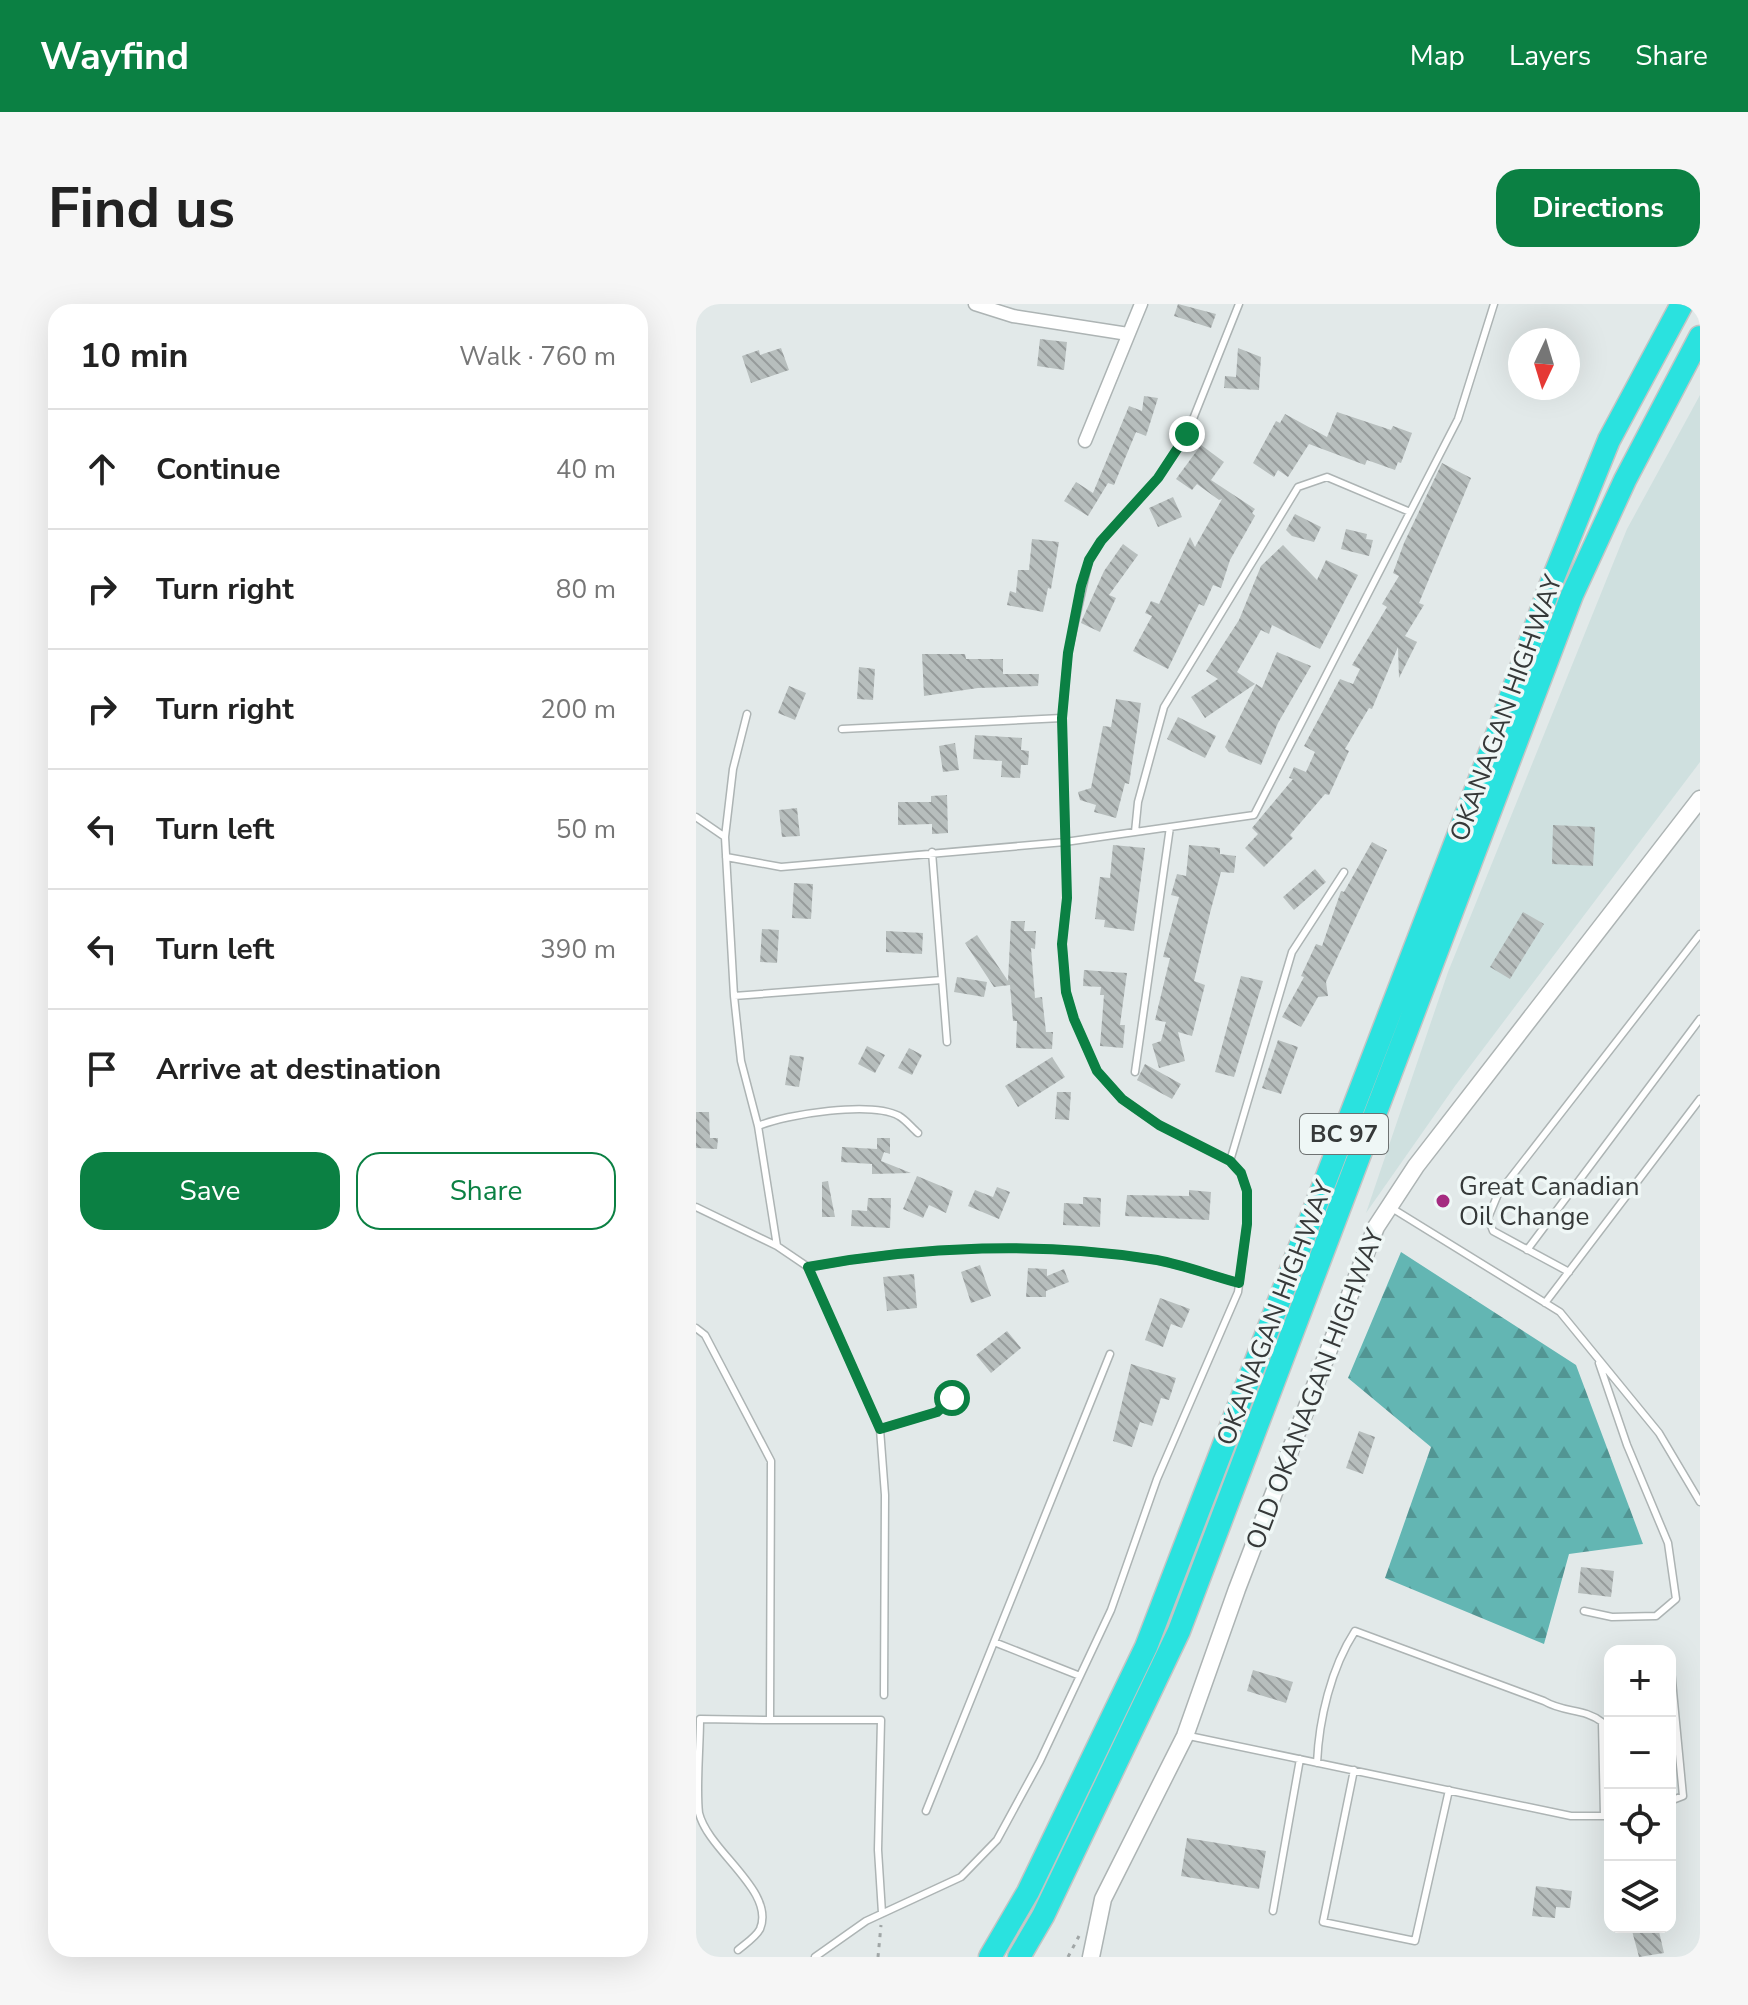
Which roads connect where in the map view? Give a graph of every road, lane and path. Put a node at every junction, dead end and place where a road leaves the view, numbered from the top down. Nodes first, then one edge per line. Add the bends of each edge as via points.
1 (975, 304) edge
2 (1141, 304) edge
3 (1239, 304) edge
4 (1494, 304) edge
5 (1682, 304) edge
6 (1128, 334) junction
7 (1700, 337) edge
8 (1085, 441) dead end
9 (1410, 512) junction
10 (747, 714) dead end
11 (1062, 718) junction
12 (842, 729) dead end
13 (1700, 799) edge
14 (696, 817) edge
15 (1170, 827) junction
16 (1135, 832) junction
17 (725, 837) junction
18 (1065, 842) junction
19 (932, 852) junction
20 (726, 857) junction
21 (1344, 872) dead end
22 (1700, 934) edge
23 (942, 980) junction
24 (734, 996) junction
25 (1700, 1019) edge
26 (947, 1042) dead end
27 (1135, 1072) dead end
28 (1700, 1099) edge
29 (758, 1126) junction
30 (918, 1133) dead end
31 (1230, 1161) junction
32 (696, 1207) edge
33 (1390, 1207) junction
34 (777, 1246) junction
35 (1527, 1250) junction
36 (808, 1267) junction
37 (1569, 1272) junction
38 (1239, 1283) junction
39 (1545, 1303) junction
40 (696, 1328) edge
41 (1110, 1354) dead end
42 (1596, 1356) junction
43 (952, 1398) dead end
44 (880, 1429) junction
45 (1700, 1502) edge
46 (1584, 1611) dead end
47 (994, 1642) junction
48 (1080, 1676) junction
49 (884, 1695) dead end
50 (1675, 1717) edge
51 (698, 1719) edge
52 (770, 1720) junction
53 (1185, 1736) junction
54 (1300, 1759) junction
55 (1317, 1763) junction
56 (1354, 1770) junction
57 (1606, 1789) edge
58 (1449, 1790) junction
59 (1676, 1799) edge
60 (926, 1811) dead end
61 (1604, 1816) edge
62 (1273, 1911) dead end
63 (882, 1913) junction
64 (738, 1950) dead end
65 (815, 1957) edge
66 (878, 1957) edge
67 (990, 1957) edge
68 (1019, 1957) edge
69 (1091, 1957) edge

1 - 6 street via 1013,316
2 - 6 street
3 - 11 lane via 1187,434 1158,478 1089,560 1068,653
4 - 9 lane via 1458,419
5 - 67 highway, OKANAGAN HIGHWAY / BC 97 via 1609,440 1562,557 1146,1647 1028,1892
6 - 8 street
7 - 68 highway, OKANAGAN HIGHWAY / BC 97 via 1572,595 1179,1631
9 - 15 lane via 1254,815
9 - 16 lane via 1327,477 1298,487 1164,707
10 - 17 lane via 733,769
11 - 12 lane
11 - 18 lane
13 - 33 street, OLD OKANAGAN HIGHWAY via 1416,1166
14 - 17 lane
15 - 16 lane
15 - 27 lane
16 - 18 lane
17 - 20 lane
18 - 19 lane
18 - 31 lane via 1066,992 1097,1071 1122,1099 1159,1125
19 - 20 lane via 781,867
19 - 23 lane
20 - 24 lane
21 - 31 lane via 1292,952
22 - 35 lane via 1498,1194 1488,1218 1493,1231
23 - 24 lane
23 - 26 lane
24 - 29 lane via 741,1061
25 - 35 lane
28 - 37 lane
29 - 30 lane via 781,1116 865,1110 899,1115
29 - 34 lane
31 - 38 lane via 1247,1191
32 - 34 lane
33 - 39 lane
33 - 53 street, OLD OKANAGAN HIGHWAY via 1371,1242
34 - 36 lane
35 - 37 lane
36 - 38 lane via 862,1257 1028,1248 1158,1260
36 - 44 lane
37 - 39 lane
38 - 48 lane
39 - 42 lane via 1560,1312
40 - 52 lane via 705,1335 771,1461
41 - 47 lane
42 - 45 lane via 1659,1433
42 - 46 lane via 1668,1543 1676,1599 1656,1616 1612,1617
43 - 44 lane via 937,1412
44 - 49 lane via 885,1495
47 - 48 lane
47 - 60 lane
48 - 63 lane via 1040,1761 985,1855 961,1877
50 - 59 lane via 1683,1796
51 - 52 lane
51 - 64 lane via 699,1813 712,1841 758,1896 763,1914 759,1931
52 - 63 lane via 881,1720
53 - 54 lane
53 - 69 street, OLD OKANAGAN HIGHWAY via 1103,1899
54 - 55 lane
54 - 62 lane
55 - 56 lane
55 - 57 lane via 1323,1711 1355,1631 1558,1709 1588,1712 1602,1722
56 - 58 lane
56 - 58 lane via 1323,1922 1415,1941
58 - 61 lane via 1571,1816
63 - 65 lane
63 - 66 path

